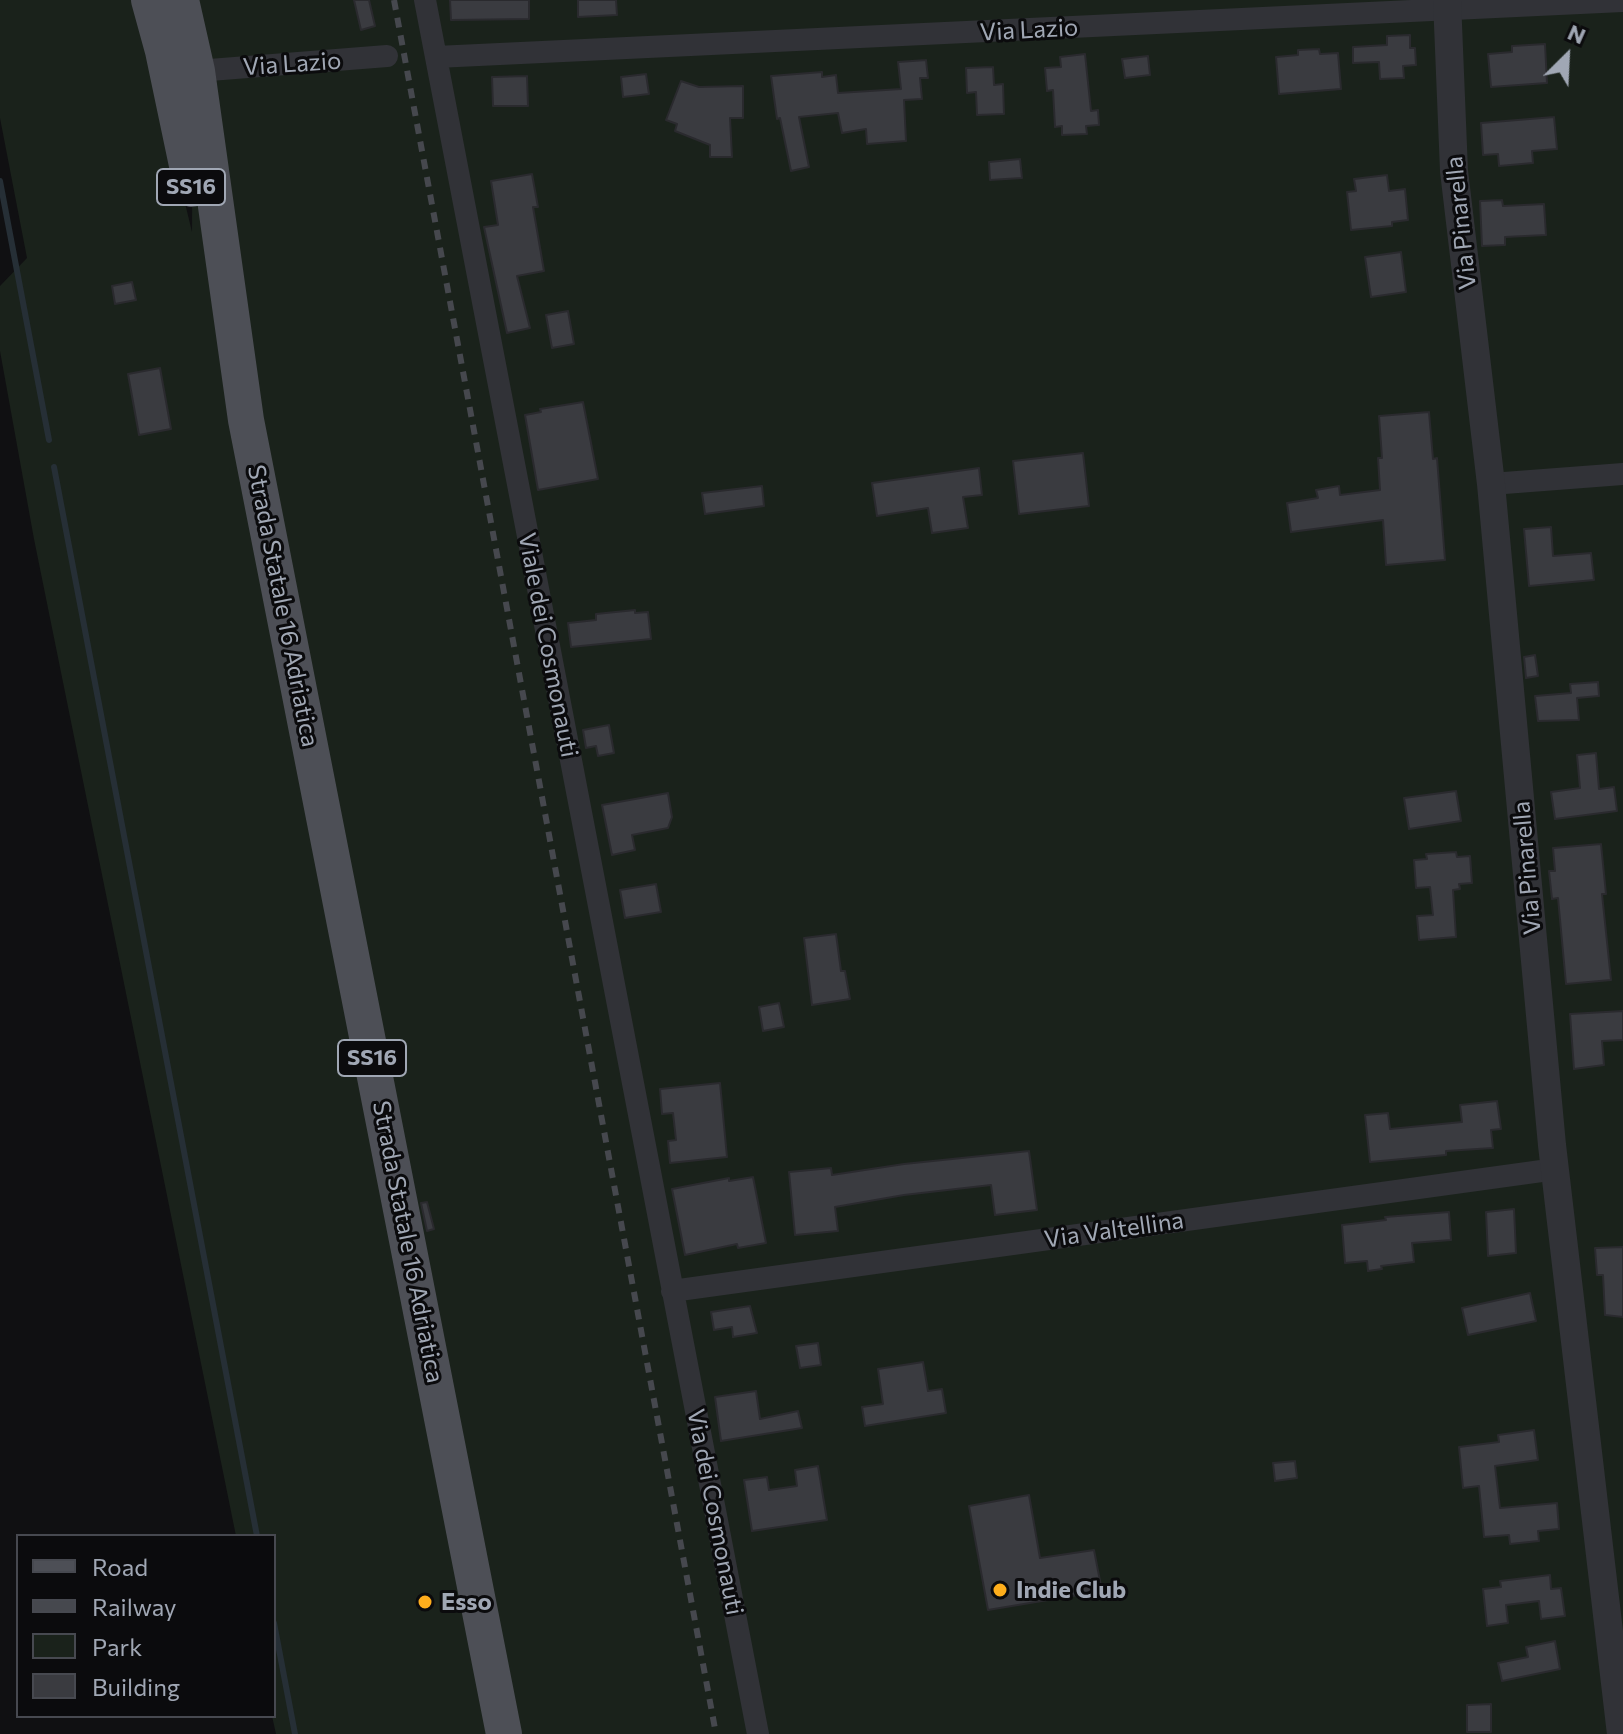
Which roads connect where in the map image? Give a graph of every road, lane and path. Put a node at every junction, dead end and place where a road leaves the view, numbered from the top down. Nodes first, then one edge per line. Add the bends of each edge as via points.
1 (149, 0) edge
2 (181, 0) edge
3 (425, 0) edge
4 (1623, 1) edge
5 (1447, 5) edge
6 (387, 56) dead end
7 (436, 57) junction
8 (197, 71) junction
9 (239, 372) junction
10 (1623, 474) edge
11 (1491, 484) junction
12 (1556, 1169) junction
13 (672, 1291) junction
14 (504, 1734) edge
15 (758, 1734) edge
16 (1621, 1734) edge

1 - 9 main road, Strada Statale 16 Adriatica / SS16 via 208,264
2 - 8 main road, Strada Statale 16 Adriatica / SS16
3 - 7 street, Viale dei Cosmonauti
4 - 5 street, Via Lazio
5 - 7 street, Via Lazio
5 - 11 street, Via Pinarella via 1454,171
6 - 8 street, Via Lazio
7 - 13 street, Viale dei Cosmonauti
8 - 9 main road, Strada Statale 16 Adriatica / SS16
9 - 14 main road, Strada Statale 16 Adriatica / SS16
10 - 11 street
11 - 12 street, Via Pinarella
12 - 13 street, Via Valtellina
12 - 16 street, Via Pinarella
13 - 15 street, Via dei Cosmonauti

